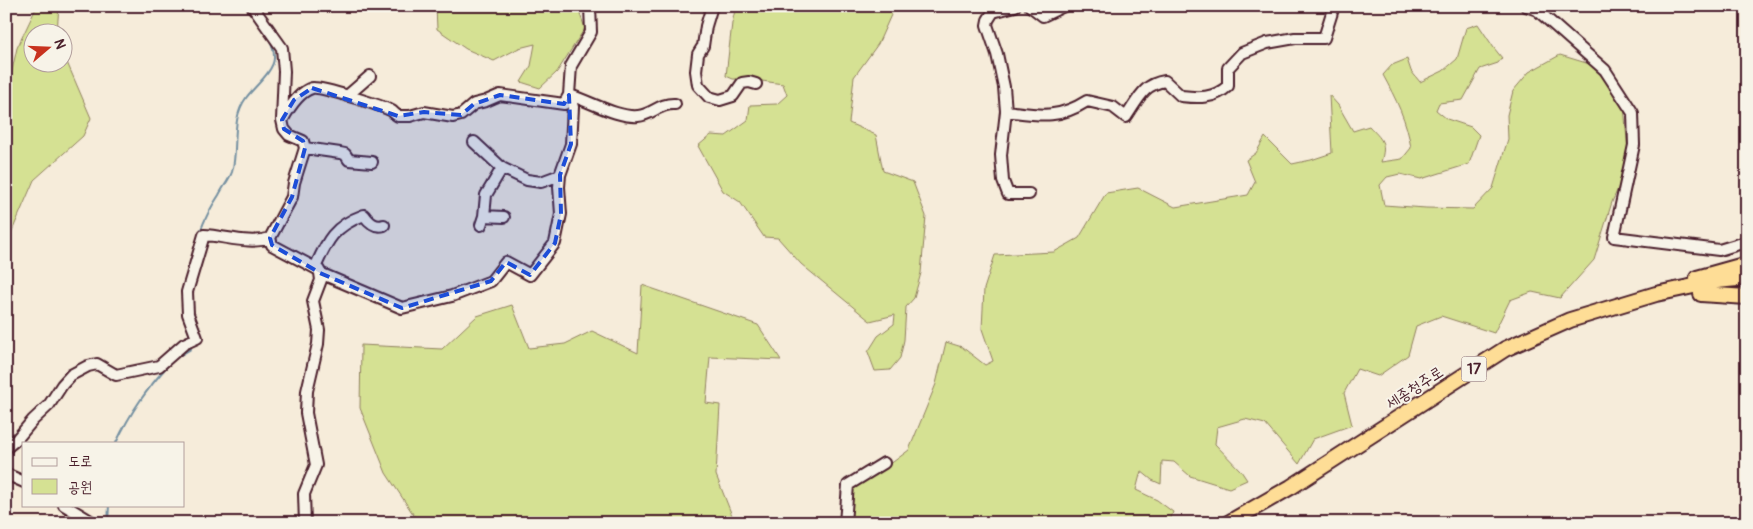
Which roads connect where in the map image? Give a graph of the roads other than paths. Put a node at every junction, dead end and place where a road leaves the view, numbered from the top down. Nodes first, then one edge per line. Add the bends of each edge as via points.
1 (252, 6) edge
2 (590, 6) edge
3 (712, 6) edge
4 (1015, 6) edge
5 (1030, 6) edge
6 (1064, 6) edge
7 (1334, 6) edge
8 (1526, 6) edge
9 (992, 9) edge
10 (370, 76) dead end
11 (756, 84) dead end
12 (570, 95) junction
13 (348, 96) junction
14 (675, 104) dead end
15 (1006, 111) junction
16 (282, 120) junction
17 (474, 142) dead end
18 (305, 148) junction
19 (372, 162) dead end
20 (502, 168) junction
21 (560, 175) junction
22 (1029, 194) dead end
23 (504, 218) dead end
24 (384, 225) dead end
25 (270, 238) junction
26 (1747, 243) edge
27 (1747, 264) edge
28 (318, 270) junction
29 (1747, 278) edge
30 (1747, 285) edge
31 (1669, 292) junction
32 (1701, 294) junction
33 (1747, 297) edge
34 (6, 448) edge
35 (884, 463) dead end
36 (6, 474) edge
37 (22, 481) edge
38 (66, 506) edge
39 (94, 523) edge
40 (306, 523) edge
41 (845, 523) edge
42 (1228, 523) edge
43 (1244, 523) edge

1 - 16 street via 282,48
2 - 12 street via 591,32 571,66
3 - 11 street via 703,46 698,54 698,85 709,97 720,100 733,96 742,83
4 - 9 street
5 - 6 street via 1043,16
7 - 15 street via 1324,38 1267,42 1242,53 1228,68 1228,86 1202,98 1181,96 1165,81 1148,86 1126,117 1113,107 1087,101 1066,112 1048,116
8 - 26 street via 1537,10 1605,70 1633,113 1634,145 1614,237 1719,250
9 - 15 street via 987,25 997,54
10 - 13 street
12 - 13 street via 564,104 500,95 474,104 461,115 453,117 424,112 398,116
12 - 14 street via 634,116 641,116 665,104
12 - 21 street via 573,107 571,144
13 - 16 street via 312,88 294,100
15 - 22 street via 1000,155 1003,181 1008,194
16 - 18 street via 284,129 303,141
17 - 20 street
18 - 19 street via 345,154 349,160
18 - 25 street via 292,197
20 - 21 street via 527,180 541,182
20 - 23 street via 486,195 483,220
21 - 28 street via 560,214 555,243 530,275 506,262 491,281 452,296 402,308
24 - 28 street via 374,225 364,215 346,222 330,236
25 - 28 street via 272,245
25 - 34 street via 249,241 204,235 187,292 188,314 197,338 184,344 159,366 116,374 97,364 71,375 49,405
27 - 31 highway via 1699,277
28 - 40 street via 321,280 313,301 319,330 318,344 307,391 306,413 316,465 304,494
29 - 31 highway, 세종청주로 / 17
30 - 32 highway, 세종청주로 / 17
31 - 42 highway, 세종청주로 / 17 via 1570,320 1505,349 1292,487
32 - 33 highway
32 - 43 highway, 세종청주로 / 17 via 1640,306 1561,330 1485,370
35 - 41 street via 848,485
36 - 37 street
38 - 39 street

